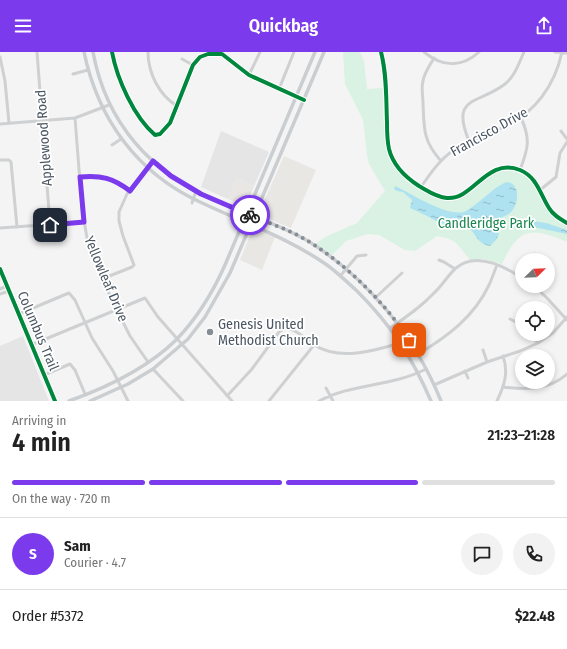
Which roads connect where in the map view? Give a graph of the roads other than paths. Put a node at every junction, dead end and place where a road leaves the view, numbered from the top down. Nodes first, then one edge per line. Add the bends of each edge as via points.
1 (37, 52) edge
2 (84, 52) edge
3 (93, 52) edge
4 (112, 52) edge
5 (148, 52) edge
6 (260, 52) edge
7 (294, 52) edge
8 (315, 52) edge
9 (324, 52) edge
10 (381, 52) edge
11 (424, 52) edge
12 (479, 52) edge
13 (524, 52) edge
14 (555, 52) edge
15 (562, 53) edge
16 (567, 53) edge
17 (0, 57) edge
18 (434, 58) junction
19 (182, 59) dead end
20 (193, 65) junction
21 (88, 70) junction
22 (73, 74) dead end
23 (249, 75) junction
24 (279, 89) junction
25 (297, 96) junction
26 (304, 100) junction
27 (109, 105) junction
28 (177, 106) junction
29 (102, 108) junction
30 (75, 118) junction
31 (521, 118) junction
32 (42, 121) junction
33 (9, 123) junction
34 (0, 124) edge
35 (282, 131) junction
36 (561, 131) dead end
37 (289, 135) junction
38 (121, 139) junction
39 (567, 139) edge
40 (469, 141) junction
41 (567, 142) edge
42 (112, 145) dead end
43 (0, 160) edge
44 (153, 161) junction
45 (441, 161) junction
46 (147, 168) junction
47 (520, 170) junction
48 (264, 172) junction
49 (272, 175) junction
50 (80, 177) junction
51 (421, 187) junction
52 (540, 190) junction
53 (130, 191) junction
54 (196, 191) junction
55 (192, 201) junction
56 (248, 214) junction
57 (254, 217) junction
58 (245, 221) junction
59 (84, 222) junction
60 (567, 223) edge
61 (251, 224) junction
62 (50, 225) junction
63 (17, 227) junction
64 (0, 228) edge
65 (301, 237) junction
66 (296, 245) junction
67 (366, 255) dead end
68 (439, 260) dead end
69 (497, 265) junction
70 (345, 269) junction
71 (455, 269) junction
72 (0, 270) edge
73 (402, 273) dead end
74 (515, 274) edge
75 (341, 275) junction
76 (102, 279) junction
77 (219, 279) junction
78 (226, 283) junction
79 (7, 286) junction
80 (0, 289) edge
81 (9, 291) junction
82 (542, 293) edge
83 (0, 294) edge
84 (376, 298) junction
85 (116, 309) junction
86 (19, 314) junction
87 (566, 318) edge
88 (510, 319) dead end
89 (85, 322) junction
90 (515, 322) edge
91 (397, 323) junction
92 (390, 328) junction
93 (177, 338) junction
94 (538, 342) joint
95 (400, 343) junction
96 (182, 344) junction
97 (31, 345) junction
98 (314, 345) junction
99 (483, 350) dead end
100 (418, 354) junction
101 (504, 356) junction
102 (148, 362) junction
103 (487, 362) junction
104 (153, 369) junction
105 (426, 369) junction
106 (465, 371) junction
107 (418, 373) junction
108 (567, 374) edge
109 (44, 375) junction
110 (468, 378) dead end
111 (118, 380) junction
112 (434, 385) junction
113 (122, 387) junction
114 (503, 387) junction
115 (326, 388) dead end
116 (85, 394) junction
117 (227, 396) junction
118 (330, 396) junction
119 (55, 401) edge
120 (69, 401) edge
121 (90, 401) edge
122 (128, 401) edge
123 (182, 401) edge
124 (232, 401) edge
125 (269, 401) edge
126 (319, 401) edge
127 (333, 401) edge
128 (431, 401) edge
129 (441, 401) edge
130 (497, 401) edge

1 - 32 street, Applewood Road
2 - 21 main road
3 - 27 main road via 98,77
4 - 28 street via 124,88 137,113 153,134 160,134 170,123
5 - 28 street via 148,62 154,80 167,100
6 - 23 street
7 - 24 street
8 - 25 main road
9 - 26 main road
10 - 51 street via 386,80 388,148 401,172
11 - 18 street
12 - 18 street via 467,61 456,64
13 - 40 street via 508,81 469,103 462,119
14 - 15 street
15 - 16 street
15 - 31 street, Francisco Drive via 547,92
17 - 33 street
18 - 45 street via 422,81 424,125 427,141
19 - 20 street
20 - 23 street via 200,57 222,54
20 - 28 street
21 - 22 street
21 - 29 main road
23 - 24 street
24 - 25 street
25 - 26 street
25 - 35 main road
26 - 37 main road
27 - 29 street
27 - 44 main road via 128,134
29 - 30 street
29 - 38 main road
30 - 32 street
30 - 50 street, Yellowleaf Drive
31 - 40 street, Francisco Drive
31 - 47 street via 528,136 528,145
32 - 33 street
32 - 62 street, Applewood Road
33 - 34 street
35 - 37 main road
35 - 48 main road
36 - 39 street
37 - 49 main road
38 - 42 street
38 - 46 main road
40 - 45 street, Francisco Drive
41 - 52 street via 560,153 556,177
43 - 63 street via 11,162
44 - 46 street
44 - 54 main road via 171,176
45 - 51 street, Francisco Drive
46 - 53 street
46 - 55 main road via 163,183
47 - 51 street via 499,168 456,197 446,198
47 - 52 street via 530,176
48 - 49 main road
48 - 56 main road
49 - 57 main road
50 - 53 street via 108,178 119,182
50 - 59 street, Yellowleaf Drive
52 - 60 street via 552,212
53 - 76 street via 119,216 123,236 134,265
54 - 55 street
54 - 56 main road
55 - 58 main road
56 - 57 main road
56 - 58 main road
57 - 61 main road
57 - 65 main road
58 - 61 main road
58 - 77 main road
59 - 62 street
59 - 76 street, Yellowleaf Drive via 88,244
61 - 66 main road
61 - 78 main road
62 - 63 street
63 - 64 street
65 - 66 main road
65 - 70 main road
66 - 75 main road
67 - 70 street via 357,256
68 - 71 street
69 - 71 street via 473,261
69 - 74 street
69 - 100 street via 489,286 470,314 451,333
70 - 75 street
70 - 84 main road
71 - 91 street via 425,302
72 - 79 street, Columbus Trail
73 - 84 street
75 - 92 main road
76 - 85 street, Yellowleaf Drive
77 - 78 main road
77 - 93 main road via 198,312
78 - 96 main road via 205,317
79 - 80 street
79 - 81 street, Columbus Trail
81 - 83 street
81 - 86 street, Columbus Trail
82 - 87 street
84 - 91 main road
85 - 89 street
85 - 93 street via 145,298
85 - 102 street, Yellowleaf Drive
86 - 89 street via 69,293 76,300
86 - 97 street, Columbus Trail
87 - 94 street via 553,333
88 - 90 street
89 - 97 street
89 - 111 street
91 - 92 street
91 - 100 main road
92 - 95 main road
93 - 96 street
93 - 102 main road
94 - 101 street
95 - 98 street via 371,351 343,353
95 - 107 main road
96 - 104 main road
96 - 117 street
97 - 109 street, Columbus Trail
98 - 117 street via 290,328 282,330
98 - 125 street
99 - 103 street
100 - 105 main road
101 - 103 street
101 - 114 street via 506,374
102 - 111 main road
103 - 106 street
104 - 113 main road
104 - 123 street
105 - 107 street
105 - 112 main road
106 - 110 street
106 - 112 street
107 - 118 street
107 - 128 main road
108 - 114 street via 558,381 542,387
109 - 116 street via 70,364
109 - 119 street, Columbus Trail
111 - 113 street
111 - 116 main road
112 - 129 main road
113 - 121 main road
113 - 122 street
114 - 130 street
115 - 118 street
116 - 120 main road
117 - 124 street
118 - 126 street
118 - 127 street

